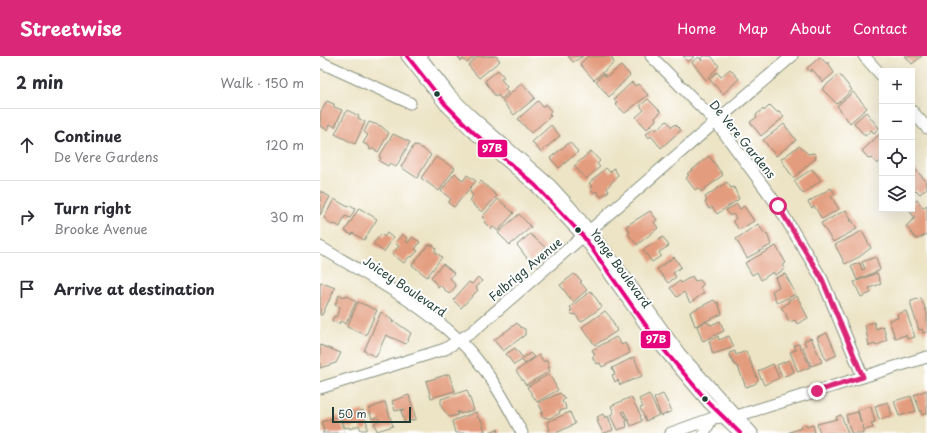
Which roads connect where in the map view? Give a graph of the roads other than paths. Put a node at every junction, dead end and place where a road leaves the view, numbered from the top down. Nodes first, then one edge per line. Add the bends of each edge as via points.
1 (407, 56) edge
2 (420, 56) edge
3 (651, 56) edge
4 (792, 56) edge
5 (864, 56) edge
6 (320, 62) edge
7 (879, 73) edge
8 (410, 103) dead end
9 (915, 114) edge
10 (716, 122) junction
11 (927, 128) edge
12 (586, 233) junction
13 (320, 247) edge
14 (459, 340) junction
15 (927, 357) edge
16 (863, 377) junction
17 (320, 388) edge
18 (731, 418) junction
19 (711, 420) junction
20 (522, 433) edge
21 (671, 433) edge
22 (704, 433) edge
23 (726, 433) edge
24 (740, 433) edge
25 (752, 433) edge

1 - 12 street, Yonge Boulevard via 445,104 473,132
2 - 12 street, Yonge Boulevard via 450,95 470,115 551,186
3 - 10 street, De Vere Gardens
4 - 10 street, Felbrigg Avenue
5 - 7 street
6 - 8 street
9 - 11 street
10 - 12 street, Felbrigg Avenue
10 - 16 street, De Vere Gardens via 778,206 804,248 832,300
12 - 14 street, Felbrigg Avenue via 472,332
12 - 18 street, Yonge Boulevard
13 - 14 street, Joicey Boulevard via 416,306
14 - 17 street, Felbrigg Avenue via 445,349
14 - 20 street, Joicey Boulevard via 489,377
15 - 16 street
16 - 18 street
18 - 19 street via 719,417
18 - 23 street
18 - 24 street, Yonge Boulevard
18 - 25 street, Yonge Boulevard
19 - 21 street
19 - 22 street

